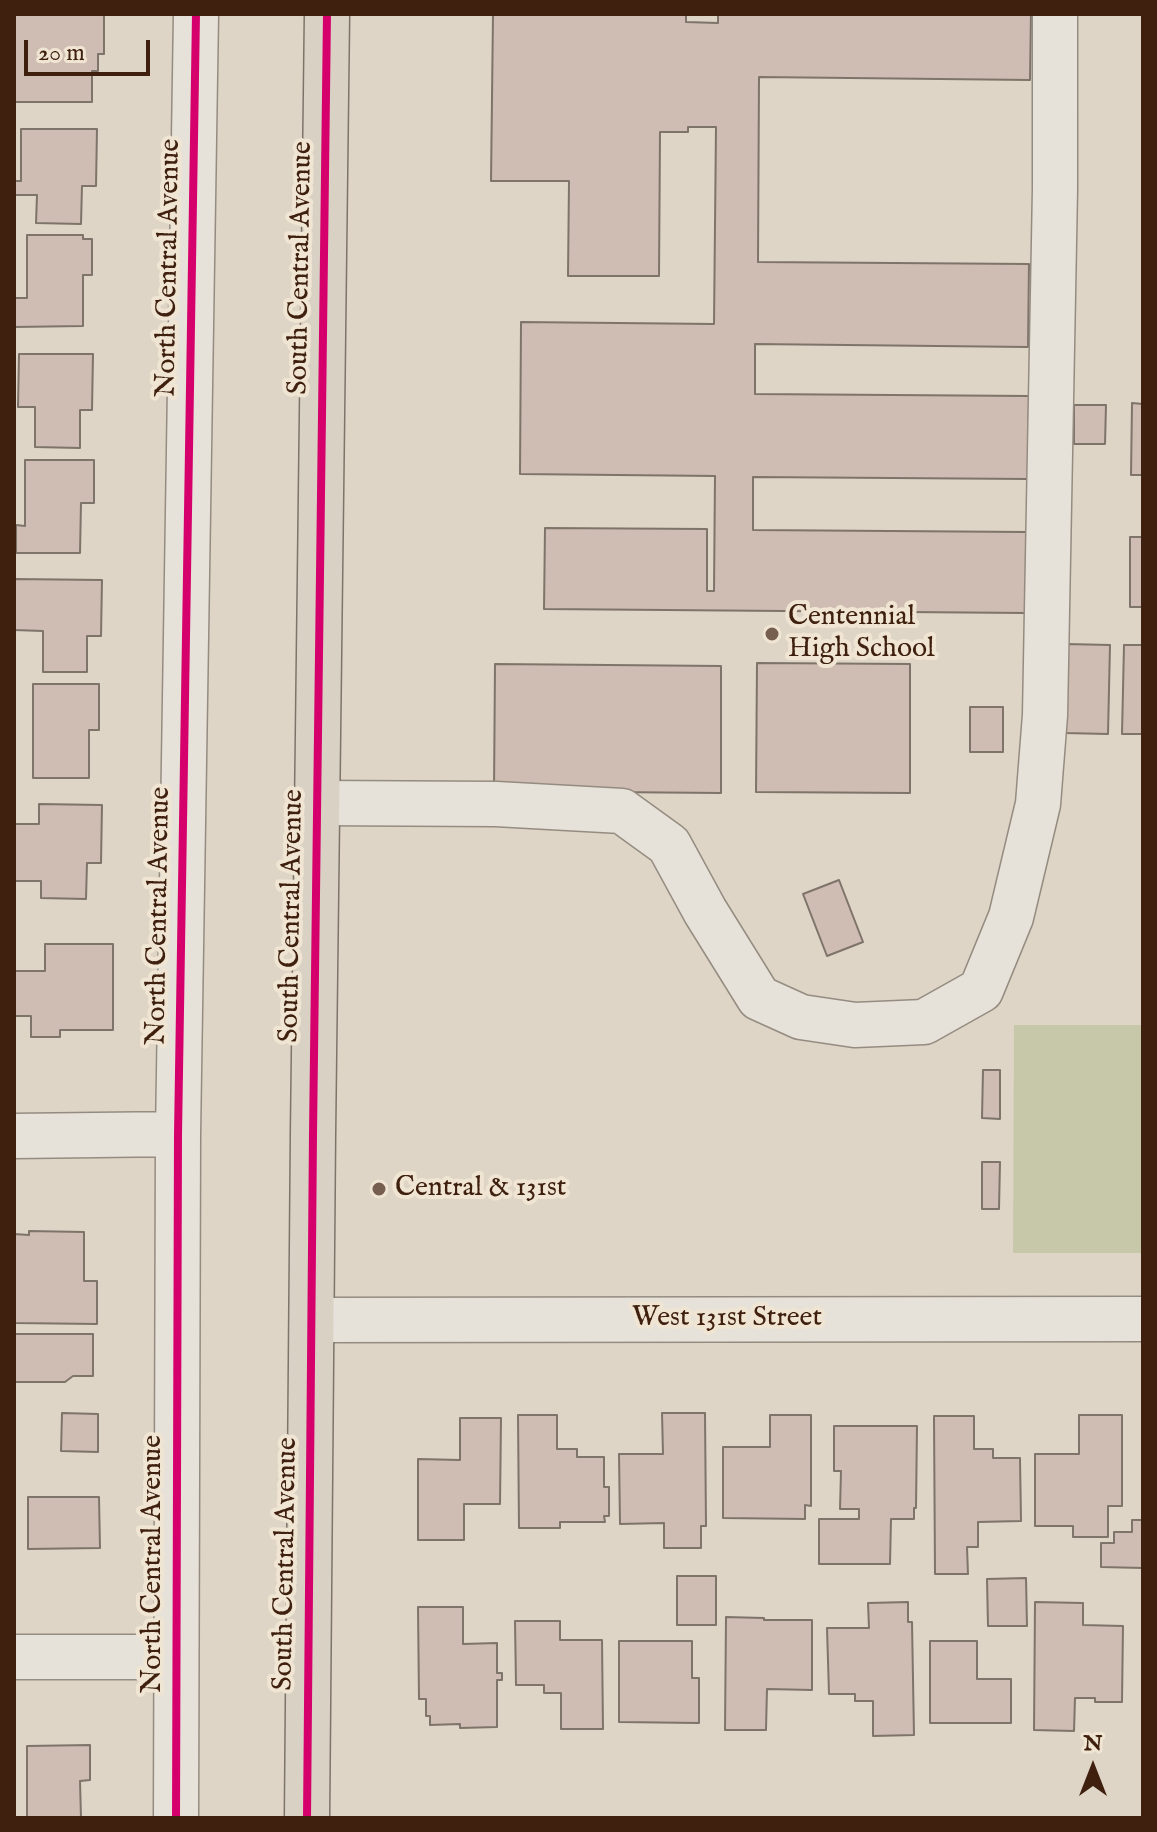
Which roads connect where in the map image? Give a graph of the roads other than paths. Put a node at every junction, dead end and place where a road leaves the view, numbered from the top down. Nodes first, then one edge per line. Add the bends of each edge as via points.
1 (196, 14) edge
2 (327, 14) edge
3 (1055, 14) edge
4 (317, 803) junction
5 (178, 1134) junction
6 (14, 1136) edge
7 (1143, 1319) edge
8 (312, 1320) junction
9 (14, 1657) edge
10 (176, 1657) junction
11 (176, 1818) edge
12 (307, 1818) edge

1 - 5 street, North Central Avenue
2 - 4 main road, South Central Avenue
3 - 4 street via 1045,715 1038,804 1011,917 981,990 924,1022 855,1025 801,1017 759,998 669,845 622,811
4 - 8 main road, South Central Avenue
5 - 6 street
5 - 10 street, North Central Avenue
7 - 8 street, West 131st Street
8 - 12 main road, South Central Avenue
9 - 10 street
10 - 11 street, North Central Avenue

